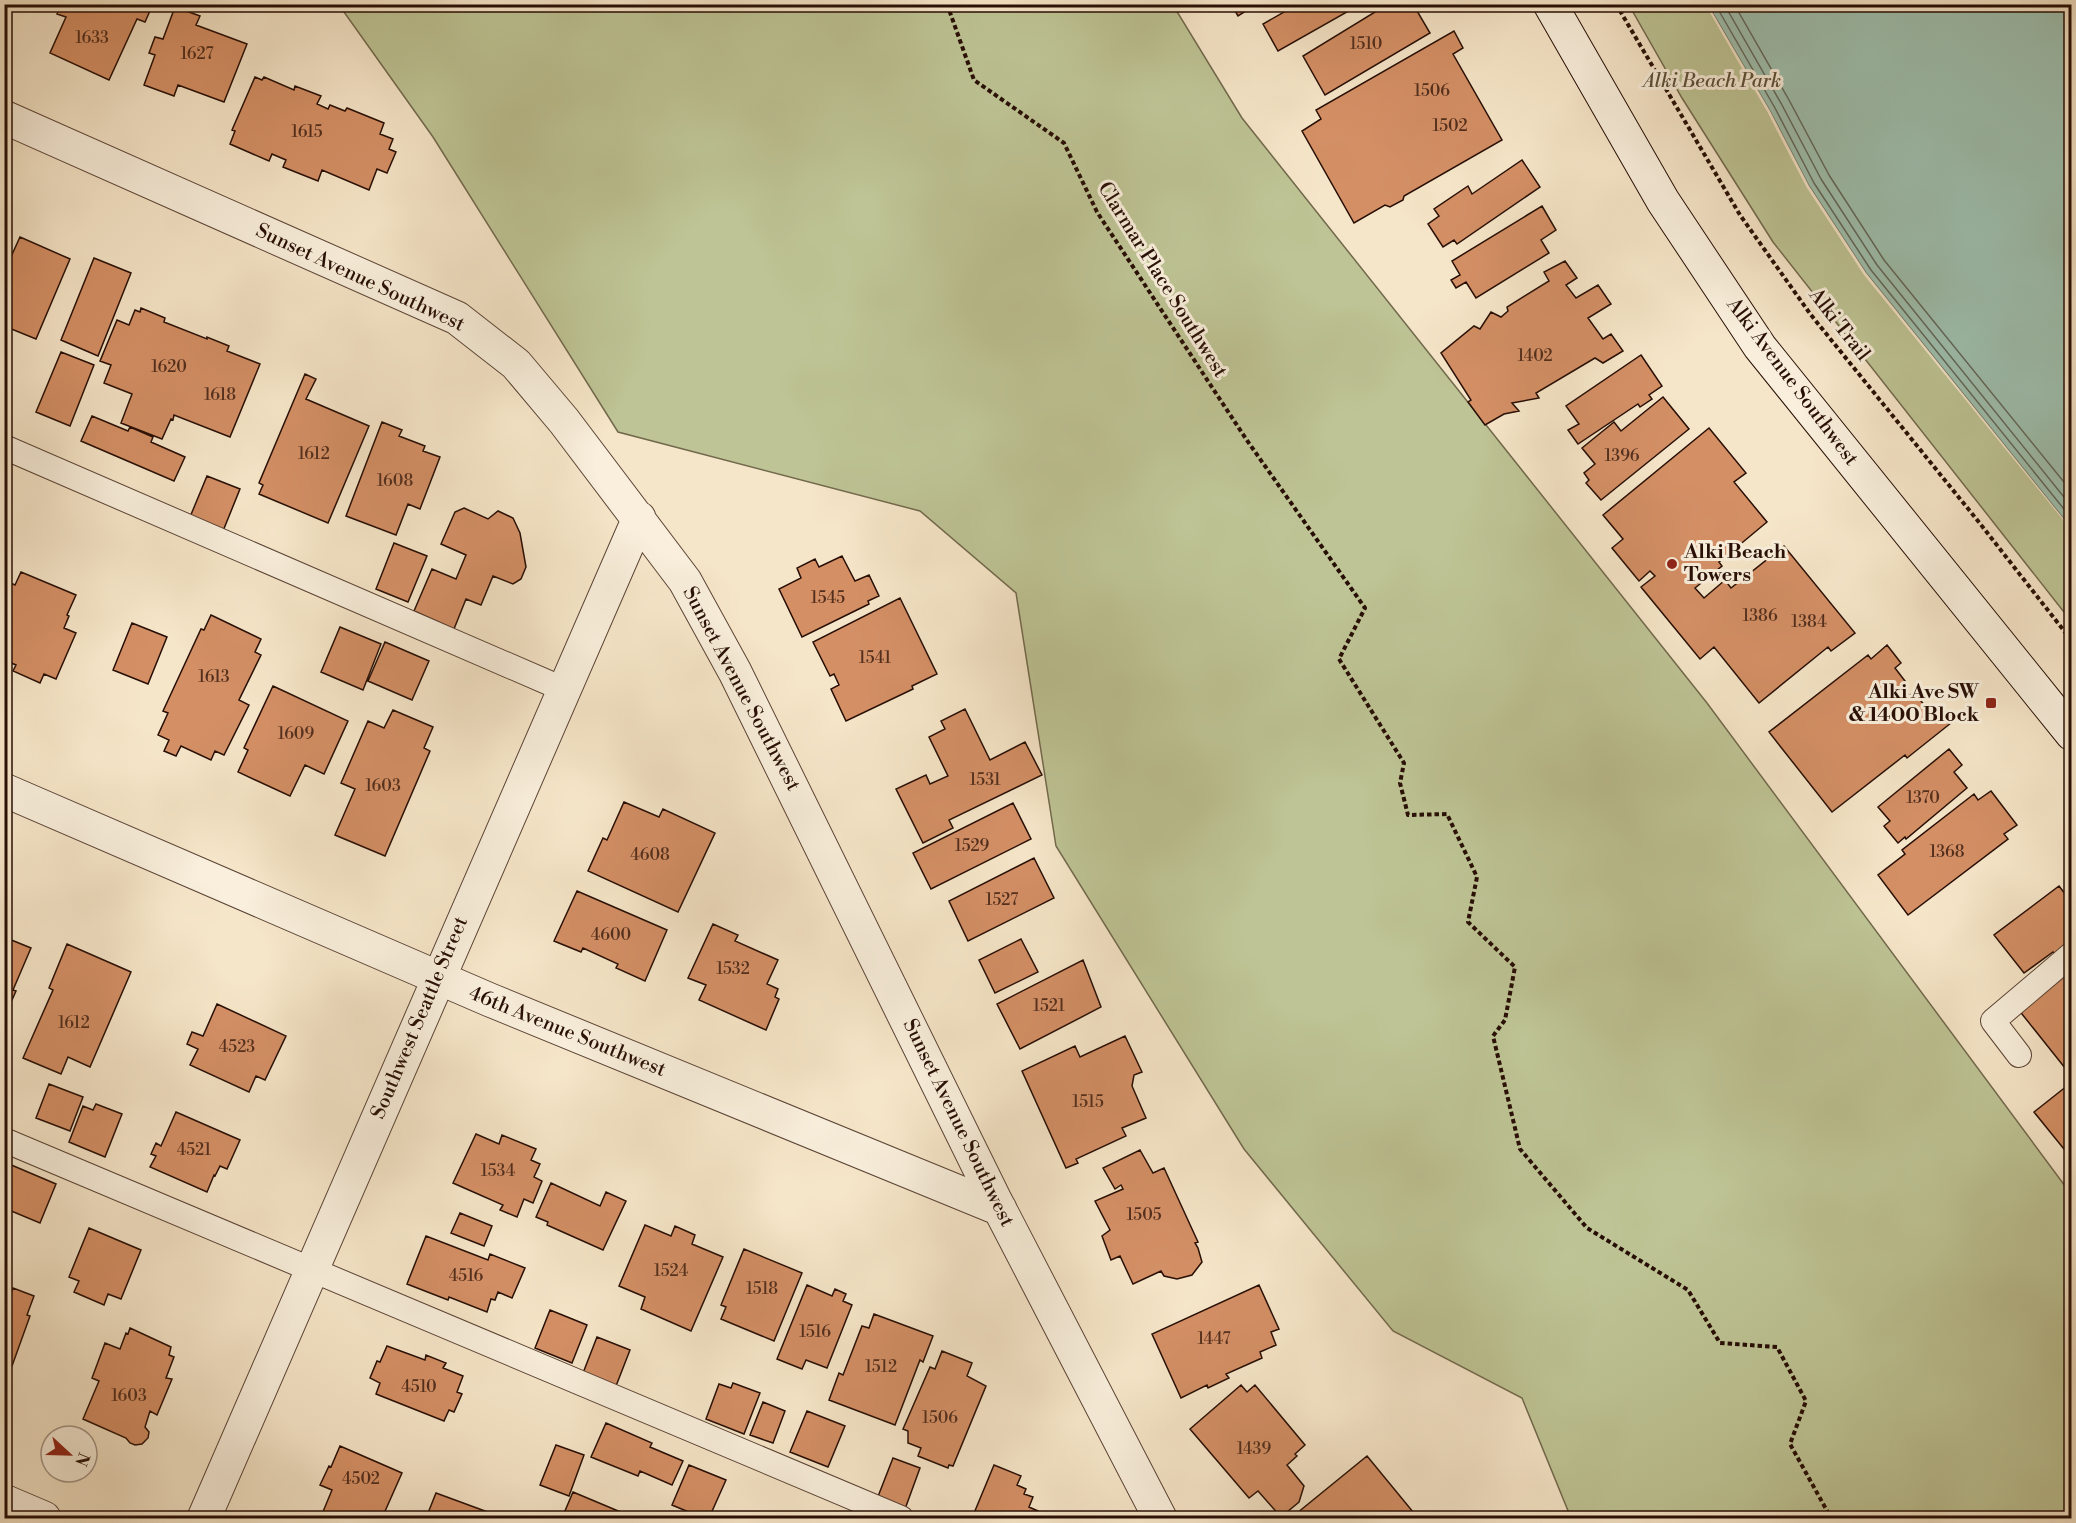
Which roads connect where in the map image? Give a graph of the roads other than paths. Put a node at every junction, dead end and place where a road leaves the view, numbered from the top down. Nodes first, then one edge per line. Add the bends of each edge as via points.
1 (1550, 4) edge
2 (4, 117) edge
3 (4, 447) edge
4 (639, 518) junction
5 (563, 689) junction
6 (2072, 734) edge
7 (4, 790) edge
8 (2072, 954) edge
9 (438, 978) junction
10 (2019, 1055) dead end
11 (4, 1140) edge
12 (1000, 1209) junction
13 (312, 1269) junction
14 (4, 1501) edge
15 (44, 1518) edge
16 (204, 1518) edge
17 (901, 1518) edge
18 (1160, 1518) edge

1 - 6 street, Alki Avenue Southwest via 1663,201 1760,347
2 - 4 street, Sunset Avenue Southwest via 457,318 516,364
3 - 5 lane
4 - 5 street, Southwest Seattle Street
4 - 12 street, Sunset Avenue Southwest via 685,581 735,672
5 - 9 street, Southwest Seattle Street
7 - 9 street, 46th Avenue Southwest
8 - 10 lane via 1993,1021
9 - 12 street, 46th Avenue Southwest
9 - 13 street, Southwest Seattle Street
11 - 13 lane
12 - 18 street, Sunset Avenue Southwest
13 - 16 street, Southwest Seattle Street
13 - 17 lane
14 - 15 street

